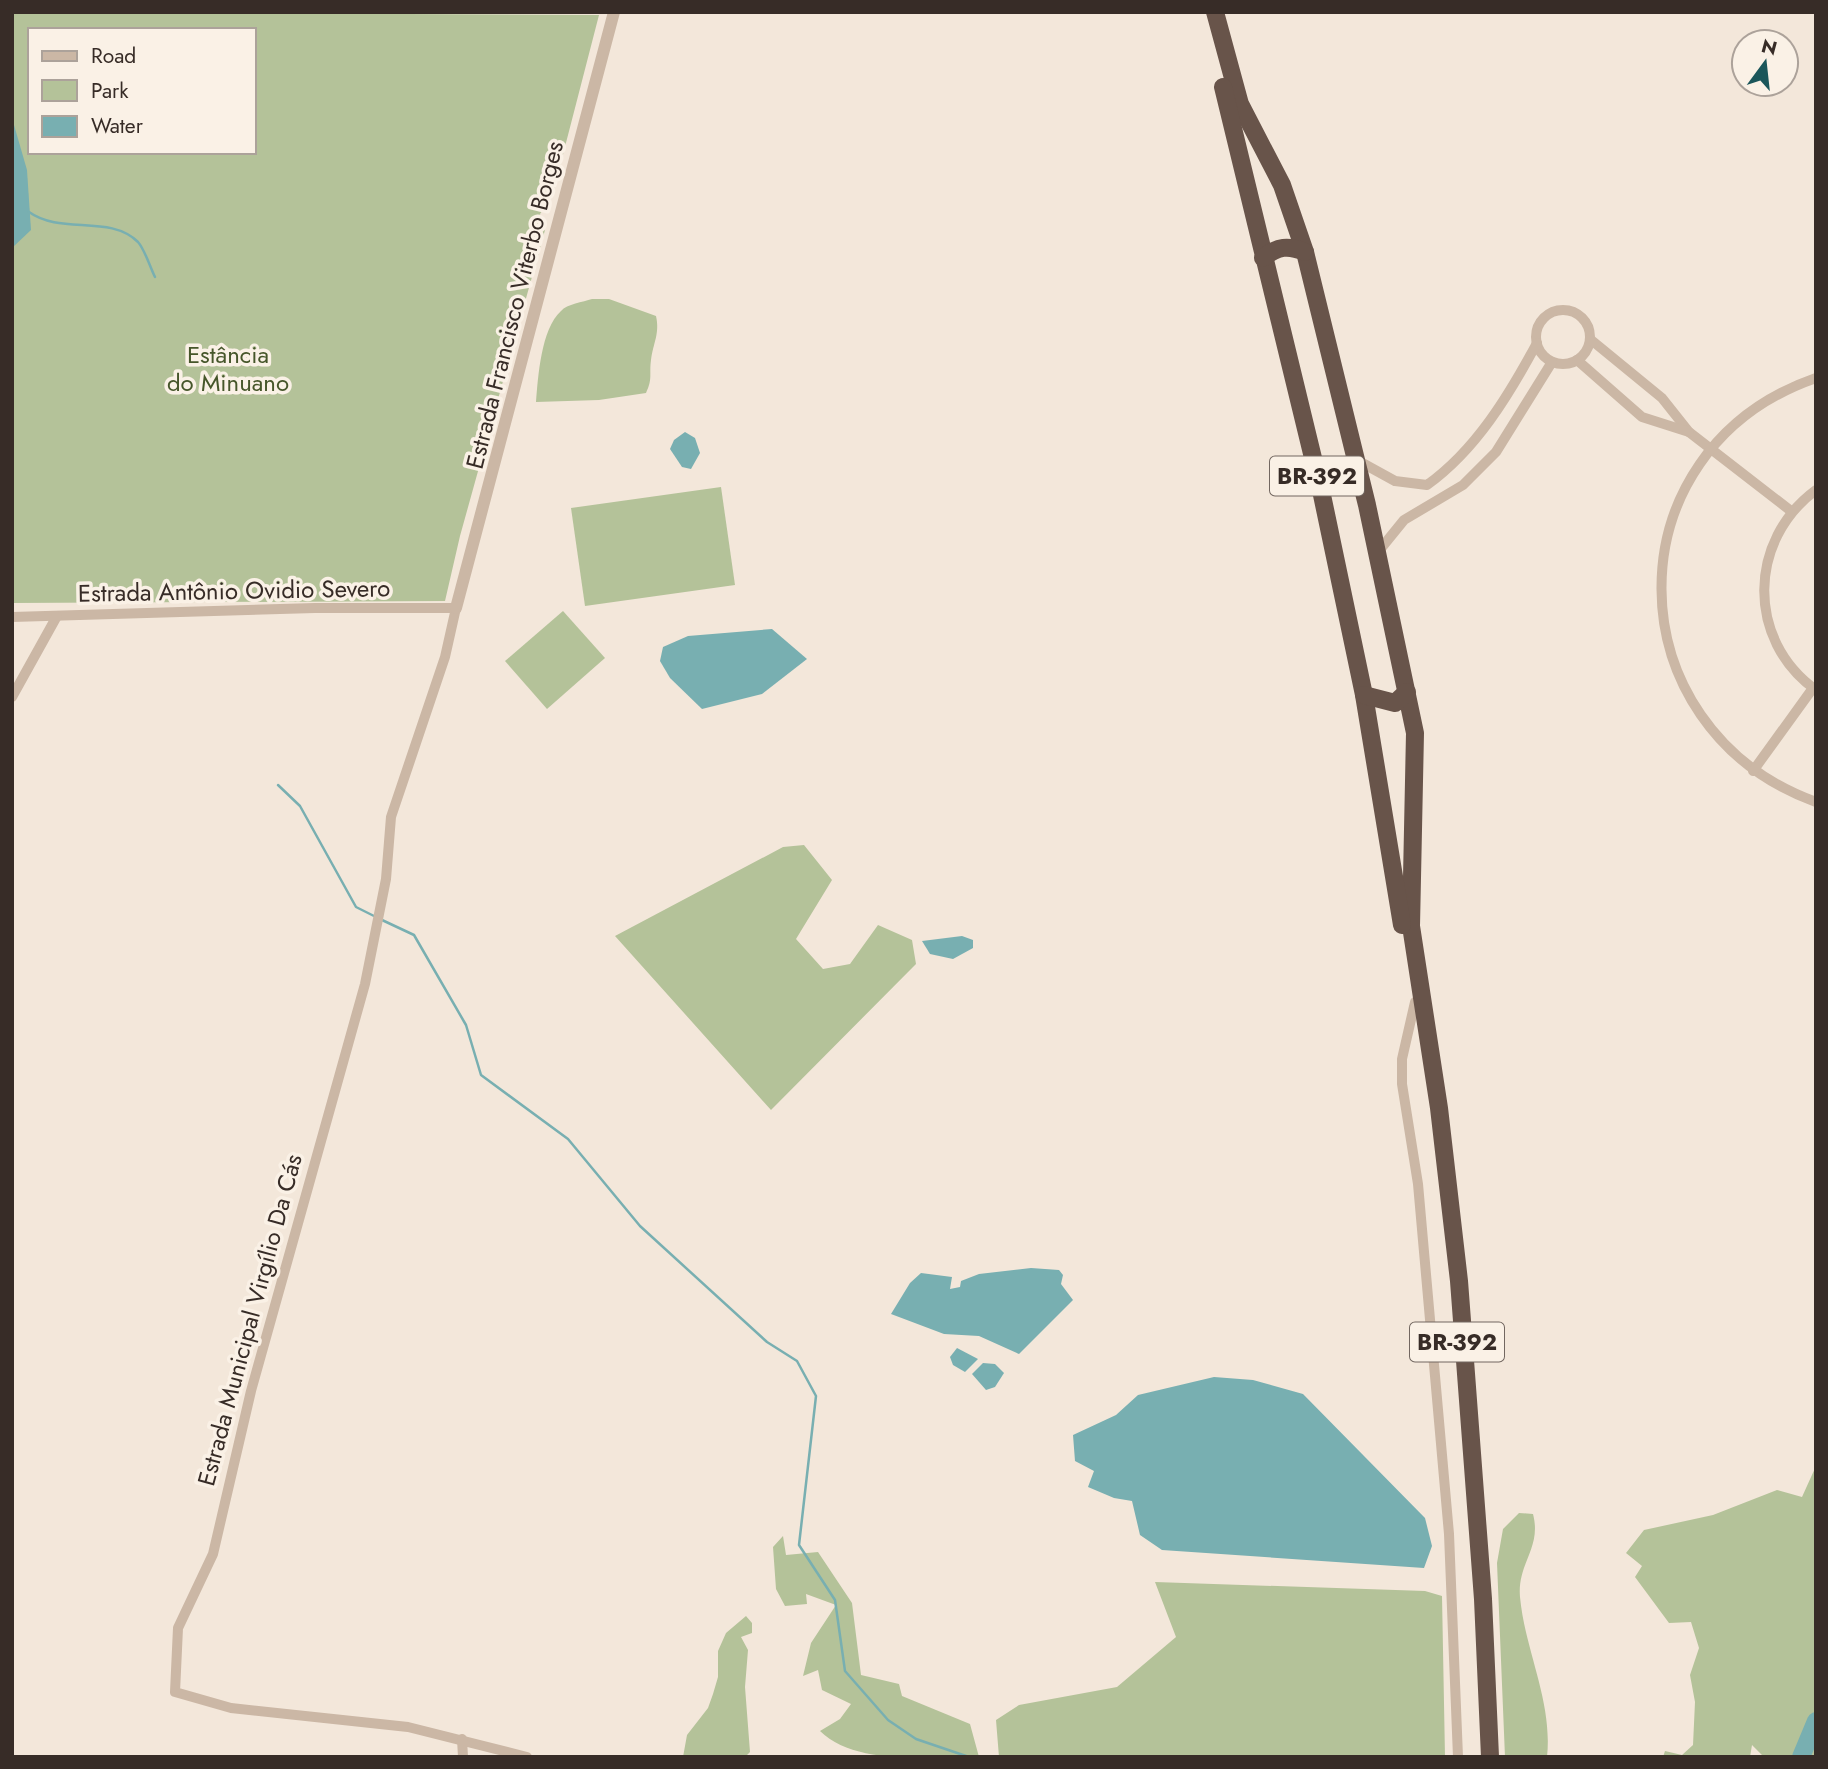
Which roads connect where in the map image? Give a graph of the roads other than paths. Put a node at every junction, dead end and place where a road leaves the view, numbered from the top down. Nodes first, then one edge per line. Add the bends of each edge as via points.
1 (614, 12) edge
2 (1205, 12) edge
3 (1215, 12) edge
4 (1305, 252) junction
5 (1263, 258) junction
6 (1590, 339) junction
7 (1537, 343) junction
8 (1577, 360) junction
9 (1552, 362) junction
10 (1816, 378) edge
11 (1689, 432) junction
12 (1711, 450) junction
13 (1353, 458) junction
14 (1816, 491) edge
15 (1791, 511) junction
16 (1377, 552) junction
17 (456, 608) junction
18 (57, 616) junction
19 (12, 617) edge
20 (1815, 689) edge
21 (1407, 692) junction
22 (1364, 695) junction
23 (12, 697) edge
24 (1753, 771) junction
25 (1816, 802) edge
26 (1415, 1002) junction
27 (462, 1739) junction
28 (463, 1757) edge
29 (527, 1757) edge
30 (1458, 1757) edge
31 (1483, 1757) edge
32 (1490, 1757) edge

1 - 17 street, Estrada Francisco Viterbo Borges
2 - 5 highway, BR-392
3 - 4 highway, BR-392 via 1240,104 1282,185
4 - 5 highway via 1285,247
4 - 13 highway, BR-392
5 - 22 highway, BR-392 via 1322,495
6 - 7 street via 1584,321 1561,311 1544,319 1537,330
6 - 8 street
6 - 11 street via 1662,398
7 - 9 street
7 - 13 street via 1482,431 1427,485 1395,481
8 - 9 street
8 - 11 street via 1642,417
9 - 16 street via 1496,453 1463,485 1404,520
10 - 12 street via 1755,408
11 - 12 street
12 - 15 street
12 - 24 street via 1688,483 1669,530 1661,580 1664,628 1678,675 1701,718
13 - 16 highway, BR-392
14 - 15 street
15 - 20 street via 1768,558 1763,584 1765,611 1785,660
16 - 21 highway, BR-392
17 - 18 street, Estrada Antônio Ovidio Severo
17 - 27 street, Estrada Municipal Virgílio Da Cás via 391,817 386,879 365,984 254,1378 213,1554 178,1628 174,1660 175,1692 203,1703 408,1727
18 - 19 street, Estrada Antônio Ovidio Severo
18 - 23 street
20 - 24 street
21 - 22 highway via 1395,703
21 - 32 highway, BR-392 via 1416,766 1410,926 1439,1108 1459,1281
22 - 26 highway, BR-392
24 - 25 street
26 - 30 street via 1402,1059 1402,1084 1418,1184 1449,1534
26 - 31 highway, BR-392 via 1453,1293 1470,1501
27 - 28 street
27 - 29 street, Estrada Municipal Virgílio Da Cás

